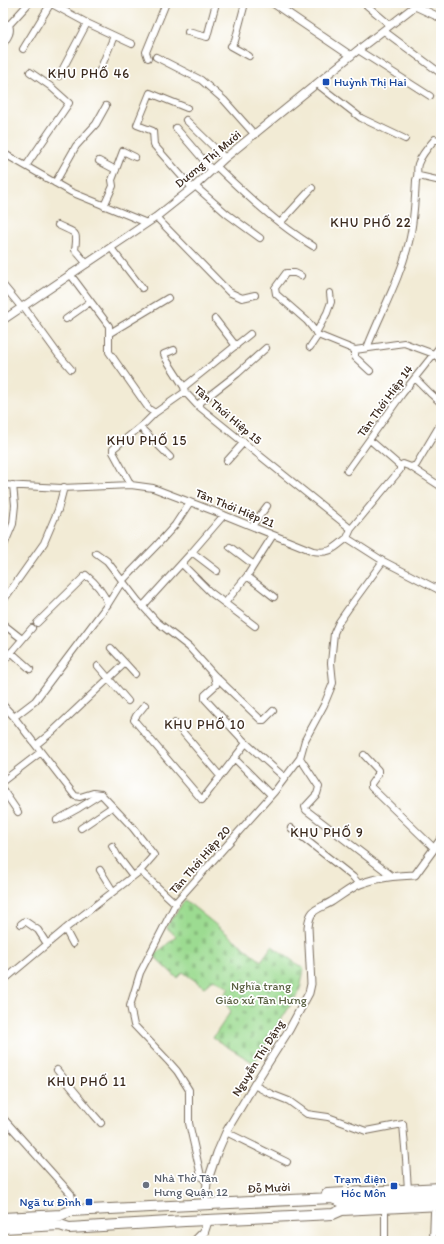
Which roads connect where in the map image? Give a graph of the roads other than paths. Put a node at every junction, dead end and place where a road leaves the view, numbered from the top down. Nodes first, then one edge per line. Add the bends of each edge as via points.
1 (28, 3) edge
2 (51, 3) edge
3 (166, 3) edge
4 (216, 3) edge
5 (244, 3) edge
6 (273, 3) edge
7 (364, 3) edge
8 (417, 5) edge
9 (441, 18) edge
10 (6, 23) edge
11 (87, 23) junction
12 (390, 25) junction
13 (384, 31) junction
14 (188, 32) dead end
15 (114, 36) junction
16 (3, 44) edge
17 (132, 44) dead end
18 (23, 49) dead end
19 (358, 50) junction
20 (249, 56) dead end
21 (351, 56) junction
22 (156, 57) dead end
23 (148, 58) dead end
24 (30, 72) dead end
25 (439, 72) dead end
26 (98, 75) dead end
27 (59, 76) dead end
28 (317, 84) junction
29 (430, 96) dead end
30 (106, 106) dead end
31 (186, 108) dead end
32 (186, 120) dead end
33 (176, 128) dead end
34 (255, 135) junction
35 (405, 139) dead end
36 (441, 141) edge
37 (3, 153) edge
38 (135, 157) dead end
39 (224, 158) junction
40 (99, 162) dead end
41 (26, 166) junction
42 (214, 168) junction
43 (116, 170) junction
44 (418, 176) junction
45 (441, 181) edge
46 (55, 183) junction
47 (193, 187) junction
48 (312, 188) dead end
49 (104, 206) junction
50 (156, 217) junction
51 (147, 223) junction
52 (280, 223) junction
53 (58, 225) dead end
54 (260, 238) dead end
55 (313, 246) dead end
56 (111, 248) junction
57 (87, 264) junction
58 (70, 274) junction
59 (301, 276) dead end
60 (3, 285) edge
61 (142, 288) dead end
62 (330, 293) dead end
63 (255, 295) dead end
64 (168, 298) dead end
65 (90, 302) junction
66 (23, 307) junction
67 (66, 318) dead end
68 (215, 318) dead end
69 (3, 320) edge
70 (110, 333) junction
71 (250, 334) dead end
72 (317, 334) junction
73 (441, 345) edge
74 (236, 346) junction
75 (310, 347) dead end
76 (266, 348) dead end
77 (367, 348) junction
78 (174, 350) dead end
79 (355, 350) junction
80 (434, 354) junction
81 (441, 360) edge
82 (71, 369) dead end
83 (370, 371) dead end
84 (415, 378) junction
85 (185, 390) junction
86 (441, 403) edge
87 (197, 405) junction
88 (155, 413) junction
89 (140, 427) junction
90 (438, 428) dead end
91 (370, 440) junction
92 (244, 442) junction
93 (170, 457) dead end
94 (226, 460) dead end
95 (400, 466) junction
96 (411, 466) junction
97 (347, 471) dead end
98 (3, 485) edge
99 (131, 485) junction
100 (441, 485) edge
101 (13, 486) junction
102 (64, 487) junction
103 (190, 502) junction
104 (267, 506) dead end
105 (224, 515) junction
106 (252, 526) junction
107 (352, 529) junction
108 (273, 535) junction
109 (347, 538) junction
110 (3, 545) edge
111 (230, 546) dead end
112 (96, 552) dead end
113 (192, 552) junction
114 (383, 561) junction
115 (182, 564) junction
116 (254, 565) junction
117 (217, 570) dead end
118 (247, 576) junction
119 (123, 580) junction
120 (441, 591) edge
121 (274, 597) dead end
122 (3, 601) edge
123 (225, 603) junction
124 (108, 604) junction
125 (143, 606) junction
126 (37, 623) dead end
127 (3, 624) edge
128 (255, 626) dead end
129 (32, 628) dead end
130 (22, 639) junction
131 (111, 648) dead end
132 (11, 652) junction
133 (3, 662) edge
134 (125, 663) junction
135 (98, 666) dead end
136 (30, 669) dead end
137 (135, 674) dead end
138 (214, 676) junction
139 (109, 678) junction
140 (128, 701) dead end
141 (3, 705) edge
142 (145, 705) dead end
143 (273, 711) dead end
144 (14, 717) junction
145 (175, 723) dead end
146 (246, 743) junction
147 (36, 745) junction
148 (41, 752) junction
149 (364, 755) dead end
150 (234, 758) junction
151 (300, 758) junction
152 (220, 776) junction
153 (285, 778) junction
154 (3, 781) edge
155 (3, 790) edge
156 (101, 794) junction
157 (271, 795) junction
158 (112, 806) junction
159 (18, 812) dead end
160 (57, 820) dead end
161 (81, 828) dead end
162 (291, 828) dead end
163 (441, 839) edge
164 (112, 846) dead end
165 (434, 848) junction
166 (100, 870) dead end
167 (140, 871) junction
168 (133, 876) junction
169 (392, 876) junction
170 (360, 884) junction
171 (114, 891) junction
172 (176, 904) junction
173 (21, 924) dead end
174 (64, 929) junction
175 (48, 944) junction
176 (73, 944) dead end
177 (3, 981) edge
178 (57, 1070) dead end
179 (254, 1085) junction
180 (3, 1118) edge
181 (102, 1123) dead end
182 (226, 1132) junction
183 (287, 1162) dead end
184 (207, 1184) junction
185 (441, 1188) edge
186 (408, 1190) junction
187 (441, 1195) edge
188 (205, 1202) junction
189 (74, 1207) junction
190 (439, 1209) edge
191 (3, 1211) edge
192 (385, 1211) junction
193 (3, 1218) edge
194 (207, 1222) junction
195 (3, 1228) edge
196 (3, 1234) edge
197 (195, 1241) edge
198 (385, 1241) edge
199 (433, 1241) edge

1 - 10 street
2 - 11 street
2 - 18 street
3 - 23 street via 146,52
4 - 14 street via 207,36
5 - 20 street via 235,41 231,46
6 - 21 street
7 - 12 street
8 - 9 street
8 - 12 street, Dương Thị Mười
10 - 16 street via 10,32
11 - 15 street
11 - 27 street
12 - 13 street, Dương Thị Mười
13 - 19 street, Dương Thị Mười
13 - 25 street
15 - 17 street
15 - 26 street
19 - 21 street, Dương Thị Mười
19 - 29 street
21 - 28 street, Dương Thị Mười
22 - 34 street via 201,80 224,100
24 - 41 street via 69,103
28 - 34 street, Dương Thị Mười
28 - 35 street via 361,118
30 - 46 street via 96,124 76,146
31 - 47 street via 150,93 137,125 153,132 154,145
32 - 39 street
33 - 42 street
34 - 39 street, Dương Thị Mười
36 - 44 street via 434,139 423,154 417,166
37 - 41 street
38 - 43 street via 124,151
39 - 42 street, Dương Thị Mười
40 - 43 street
41 - 46 street
42 - 47 street, Dương Thị Mười
42 - 52 street
43 - 49 street via 112,180 113,186
44 - 45 street
44 - 77 street via 410,241 397,281
46 - 49 street
47 - 50 street, Dương Thị Mười
47 - 54 street
48 - 52 street
49 - 51 street
50 - 51 street, Dương Thị Mười
50 - 63 street via 229,292 242,298
51 - 56 street, Dương Thị Mười
52 - 55 street
53 - 57 street via 75,233 75,250
56 - 57 street, Dương Thị Mười
56 - 61 street
57 - 58 street, Dương Thị Mười
58 - 65 street
58 - 66 street, Dương Thị Mười
59 - 72 street via 286,273 275,288 276,294 307,321
60 - 66 street
62 - 72 street via 331,302
64 - 70 street
65 - 67 street
65 - 70 street via 109,326
66 - 69 street, Dương Thị Mười
66 - 82 street
68 - 74 street
70 - 88 street via 109,352 148,408
71 - 74 street
72 - 75 street
72 - 79 street
73 - 80 street, Tân Thới Hiệp 14
74 - 85 street
76 - 87 street
77 - 79 street
77 - 80 street via 404,343
78 - 85 street via 164,354
79 - 83 street via 355,357
80 - 81 street
80 - 84 street, Tân Thới Hiệp 14
84 - 86 street
84 - 91 street, Tân Thới Hiệp 14
85 - 87 street, Tân Thới Hiệp 15
85 - 88 street, Tân Thới Hiệp 15
87 - 92 street, Tân Thới Hiệp 15
88 - 89 street, Tân Thới Hiệp 15
89 - 93 street
89 - 99 street, Tân Thới Hiệp 15 via 113,449
90 - 96 street via 416,464
91 - 95 street
91 - 97 street, Tân Thới Hiệp 14
92 - 94 street
92 - 107 street, Tân Thới Hiệp 15
95 - 96 street
95 - 107 street via 400,470
96 - 100 street
98 - 101 street, Tân Thới Hiệp 21
99 - 102 street, Tân Thới Hiệp 21
99 - 103 street, Tân Thới Hiệp 21 via 153,488
101 - 102 street, Tân Thới Hiệp 21
101 - 110 street via 13,524
102 - 122 street via 58,510 44,543
103 - 105 street, Tân Thới Hiệp 21
103 - 119 street via 157,545
104 - 106 street
105 - 106 street, Tân Thới Hiệp 21
105 - 113 street
106 - 108 street, Tân Thới Hiệp 21
107 - 109 street
108 - 109 street, Tân Thới Hiệp 21 via 324,553
108 - 116 street
109 - 114 street
111 - 116 street
112 - 119 street
113 - 115 street
113 - 117 street
114 - 120 street
114 - 151 street, Tân Thới Hiệp 20 via 339,622 334,633 330,663 333,683 305,740
115 - 123 street
115 - 125 street
116 - 118 street
118 - 121 street
118 - 123 street
119 - 124 street
119 - 125 street
123 - 128 street
124 - 126 street via 98,585 86,575
124 - 144 street via 35,700
125 - 138 street via 189,648
127 - 130 street
129 - 130 street
130 - 132 street
131 - 134 street
132 - 133 street
132 - 136 street
134 - 137 street
134 - 139 street
135 - 139 street
138 - 143 street via 261,720
138 - 146 street via 216,685 205,695 205,699
139 - 140 street
139 - 147 street
141 - 144 street
142 - 152 street via 134,720 202,800
144 - 147 street
145 - 152 street
146 - 150 street
146 - 153 street
147 - 148 street
148 - 154 street
148 - 156 street via 75,796
149 - 165 street via 378,770 371,787
150 - 152 street
150 - 157 street
151 - 153 street, Tân Thới Hiệp 20
151 - 169 street via 319,787 317,794 305,807 306,810
153 - 157 street, Tân Thới Hiệp 20
155 - 159 street
156 - 158 street
156 - 160 street
157 - 172 street, Tân Thới Hiệp 20
158 - 161 street
158 - 167 street via 154,855
162 - 170 street
163 - 165 street, Nguyễn Thị Đặng
164 - 168 street
165 - 169 street, Nguyễn Thị Đặng via 415,875
166 - 171 street
167 - 168 street
167 - 172 street
168 - 171 street
169 - 170 street, Nguyễn Thị Đặng
170 - 179 street, Nguyễn Thị Đặng via 314,910 309,918 312,984 310,993
171 - 174 street
172 - 184 street, Tân Thới Hiệp 20 via 140,973 130,1006 134,1025 177,1071 189,1090 189,1123 201,1176
173 - 175 street via 24,921 38,930
174 - 175 street
174 - 176 street
175 - 177 street
178 - 181 street
179 - 182 street, Nguyễn Thị Đặng
179 - 186 street via 288,1101 307,1114 328,1117 366,1131 403,1124
180 - 189 street via 71,1194
182 - 183 street
182 - 184 street, Nguyễn Thị Đặng
184 - 188 street, Nguyễn Thị Đặng
185 - 186 highway, Đỗ Mười
186 - 188 highway, Đỗ Mười
187 - 188 highway, Đỗ Mười via 340,1201 332,1198
188 - 189 highway, Đỗ Mười
188 - 193 highway, Đỗ Mười
189 - 191 highway, Đỗ Mười
190 - 192 highway
190 - 199 street
192 - 194 highway via 342,1210 333,1214
192 - 198 street
194 - 195 highway
194 - 196 highway
194 - 197 main road via 204,1232

